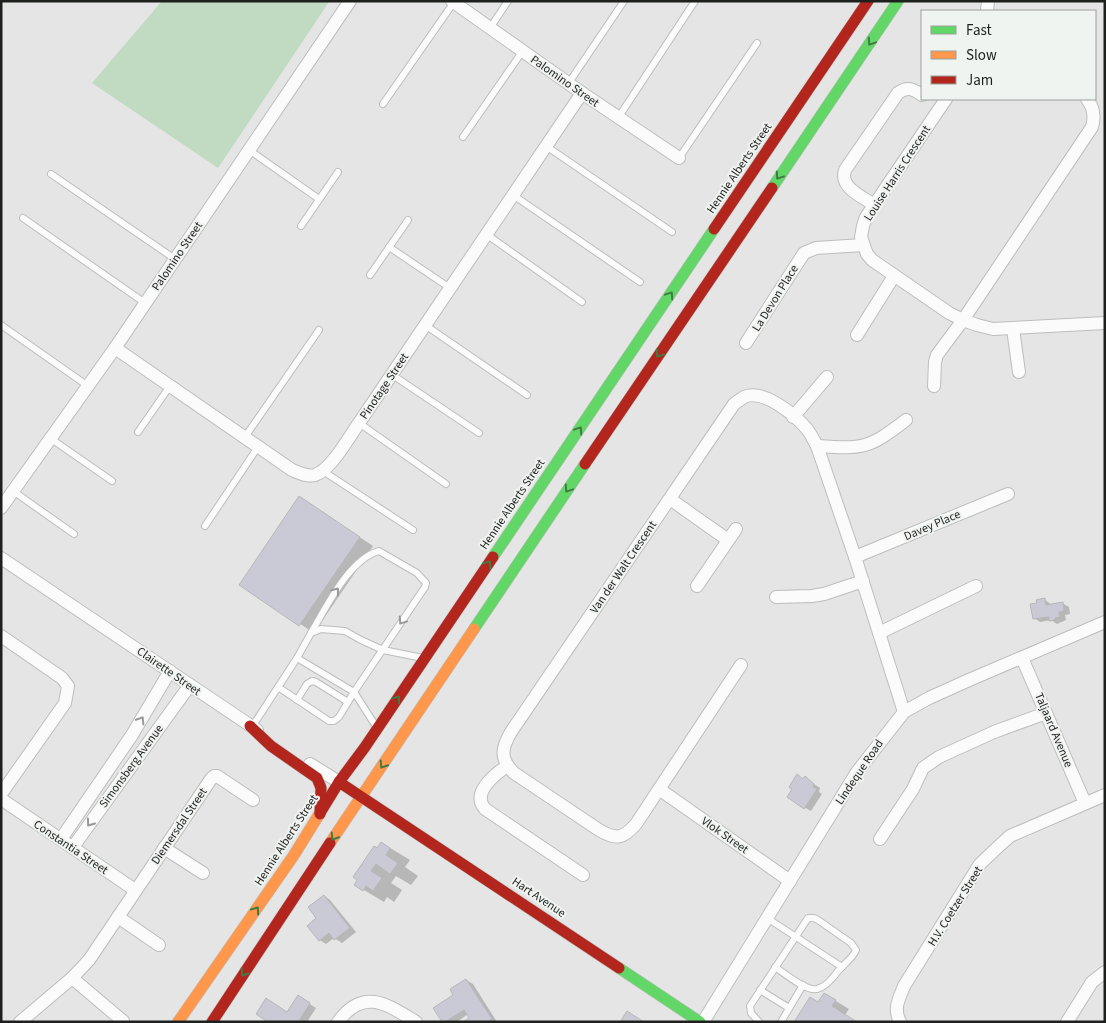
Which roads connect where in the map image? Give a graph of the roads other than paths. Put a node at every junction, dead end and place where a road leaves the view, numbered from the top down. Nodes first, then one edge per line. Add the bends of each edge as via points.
1 (350, 1) edge
2 (508, 1) edge
3 (624, 1) edge
4 (868, 1) edge
5 (898, 1) edge
6 (453, 2) edge
7 (695, 2) edge
8 (490, 28) junction
9 (757, 43) dead end
10 (522, 52) junction
11 (568, 84) junction
12 (582, 93) junction
13 (921, 94) edge
14 (1088, 100) edge
15 (943, 103) edge
16 (383, 104) dead end
17 (1099, 112) edge
18 (618, 118) junction
19 (463, 137) dead end
20 (546, 146) junction
21 (249, 150) junction
22 (679, 158) joint
23 (338, 172) dead end
24 (52, 174) dead end
25 (513, 194) junction
26 (319, 199) junction
27 (874, 205) junction
28 (23, 218) dead end
29 (408, 220) dead end
30 (301, 226) dead end
31 (672, 232) dead end
32 (486, 234) junction
33 (863, 245) junction
34 (389, 247) junction
35 (175, 259) junction
36 (370, 275) dead end
37 (894, 276) junction
38 (640, 282) dead end
39 (450, 288) junction
40 (582, 302) dead end
41 (145, 303) junction
42 (963, 320) junction
43 (1105, 323) edge
44 (1, 325) edge
45 (425, 325) junction
46 (1013, 328) junction
47 (319, 330) dead end
48 (856, 335) dead end
49 (746, 343) dead end
50 (115, 348) junction
51 (1019, 372) dead end
52 (391, 374) junction
53 (826, 377) dead end
54 (88, 386) junction
55 (170, 386) junction
56 (934, 386) dead end
57 (527, 395) dead end
58 (793, 417) junction
59 (906, 420) dead end
60 (359, 423) junction
61 (138, 432) dead end
62 (479, 433) dead end
63 (50, 438) junction
64 (245, 438) junction
65 (817, 446) junction
66 (258, 447) junction
67 (323, 470) junction
68 (112, 481) dead end
69 (446, 484) dead end
70 (13, 492) junction
71 (1008, 494) dead end
72 (670, 499) junction
73 (1, 508) edge
74 (205, 526) dead end
75 (736, 529) dead end
76 (413, 530) dead end
77 (74, 534) dead end
78 (728, 540) junction
79 (855, 557) junction
80 (1, 558) edge
81 (862, 580) junction
82 (697, 586) dead end
83 (976, 586) dead end
84 (776, 597) dead end
85 (1105, 622) edge
86 (311, 633) junction
87 (879, 633) junction
88 (1, 636) edge
89 (382, 650) junction
90 (297, 658) junction
91 (1022, 658) junction
92 (424, 659) junction
93 (741, 665) dead end
94 (170, 671) junction
95 (190, 685) junction
96 (278, 687) junction
97 (354, 692) junction
98 (297, 700) junction
99 (348, 702) junction
100 (904, 712) junction
101 (1046, 713) junction
102 (251, 726) junction
103 (377, 728) junction
104 (507, 766) junction
105 (339, 782) junction
106 (659, 789) junction
107 (1105, 795) edge
108 (362, 797) junction
109 (3, 800) edge
110 (253, 800) dead end
111 (1085, 803) junction
112 (320, 815) junction
113 (61, 839) junction
114 (880, 839) dead end
115 (73, 847) junction
116 (164, 848) junction
117 (203, 873) dead end
118 (582, 875) dead end
119 (790, 881) junction
120 (136, 890) junction
121 (118, 917) junction
122 (767, 918) junction
123 (795, 936) junction
124 (159, 945) dead end
125 (775, 967) junction
126 (842, 967) junction
127 (1105, 972) edge
128 (72, 978) junction
129 (803, 985) junction
130 (760, 990) junction
131 (789, 1008) junction
132 (123, 1021) edge
133 (20, 1022) edge
134 (178, 1022) edge
135 (212, 1022) edge
136 (338, 1022) edge
137 (416, 1022) edge
138 (701, 1022) edge
139 (759, 1022) edge
140 (781, 1022) edge
141 (900, 1022) edge
142 (1067, 1022) edge

1 - 21 street, Palomino Street
2 - 8 lane
3 - 11 lane
92 -> 4 street, Hennie Alberts Street
5 -> 108 street
6 - 8 street, Palomino Street
6 - 16 lane
7 - 18 lane
8 - 10 street, Palomino Street
9 - 22 lane
10 - 11 street, Palomino Street
10 - 19 lane
11 - 12 street, Palomino Street
12 - 18 street, Palomino Street
12 - 20 street, Pinotage Street
13 - 27 street via 909,88 902,89 845,170 844,182 848,187
14 - 17 street
15 - 27 street, Louise Harris Crescent
17 - 42 street
18 - 22 street, Palomino Street
20 - 25 street, Pinotage Street
20 - 31 lane
21 - 26 lane
21 - 35 street, Palomino Street
23 - 26 lane
24 - 35 lane
25 - 32 street, Pinotage Street
25 - 38 lane
26 - 30 lane
27 - 33 street, Louise Harris Crescent via 863,226
28 - 41 lane
29 - 34 lane
32 - 39 street, Pinotage Street
32 - 40 lane
33 - 37 street via 872,260
33 - 49 street, La Devon Place via 816,248 804,253
34 - 36 lane
34 - 39 lane
35 - 41 street, Palomino Street
37 - 42 street
37 - 48 street
39 - 45 street, Pinotage Street
41 - 50 street, Palomino Street
42 - 46 street via 984,327
42 - 56 street via 937,355
43 - 46 street
44 - 54 lane
45 - 52 street, Pinotage Street
45 - 57 lane
46 - 51 street
47 - 64 lane
50 - 54 street, Palomino Street
50 - 55 street
52 - 60 street, Pinotage Street
52 - 62 lane
53 - 58 street
54 - 63 street, Palomino Street
55 - 61 lane
55 - 64 street
58 - 65 street, Van der Walt Crescent
58 - 72 street, Van der Walt Crescent via 776,403 758,396 745,397 734,404
59 - 65 street via 883,438 864,446
60 - 67 street, Pinotage Street
60 - 69 lane
63 - 68 lane
63 - 70 street, Palomino Street
64 - 66 street
65 - 79 street, Van der Walt Crescent
66 - 67 street via 305,476
66 - 74 lane
67 - 76 lane
70 - 73 street, Palomino Street
70 - 77 lane
71 - 79 street, Davey Place
72 - 78 street
72 - 104 street, Van der Walt Crescent via 510,732 503,755
75 - 78 street
78 - 82 street
79 - 81 street, Van der Walt Crescent
80 - 94 street, Clairette Street
81 - 84 street via 824,594
81 - 87 street, Van der Walt Crescent
83 - 87 street
85 - 91 street, Lindeque Road
86 - 89 lane via 322,628 345,631
86 -> 89 lane via 354,568 368,555 379,551 417,573 426,583
86 - 90 lane
87 - 100 street, Van der Walt Crescent
88 - 109 street via 62,678 68,686 65,703
89 - 92 lane
89 - 97 lane
90 - 96 lane
90 - 97 lane
91 - 100 street, Lindeque Road
91 - 101 street, Taljaard Avenue
103 -> 92 street, Hennie Alberts Street
93 - 106 street
94 - 95 street, Clairette Street
113 -> 94 street, Simonsberg Avenue via 132,735
95 - 102 street, Clairette Street
95 -> 115 street, Simonsberg Avenue
96 - 98 lane
96 - 102 lane
97 - 99 lane
97 - 103 lane
98 - 99 lane via 312,681
98 - 99 lane via 329,721 339,717
100 - 119 street, Lindeque Road via 857,772
101 - 111 street, Taljaard Avenue
101 - 114 street via 994,732 939,757 923,768
102 - 105 street, Clairette Street
102 - 112 street via 270,745 317,778
103 - 105 street, Hennie Alberts Street
104 - 106 street via 599,830 619,837 629,833
104 - 118 street via 489,780 482,792 481,804
105 - 108 street, Hart Avenue
105 - 112 street, Hennie Alberts Street
106 - 119 street, Vlok Street
107 - 111 street, H.V. Coetzer Street
108 -> 135 street
108 - 138 street, Hart Avenue
109 - 113 street, Constantia Street
110 - 116 street, Diemersdal Street via 214,776
111 - 141 street, H.V. Coetzer Street via 1010,836 980,864 904,986 897,1003 896,1014
134 -> 112 street, Hennie Alberts Street
113 - 115 street, Constantia Street
115 - 120 street, Constantia Street
116 - 117 street
116 - 120 street, Diemersdal Street
119 - 122 street, Lindeque Road
120 - 121 street, Diemersdal Street
121 - 124 street
121 - 128 street, Diemersdal Street
122 - 123 lane
122 - 138 street, Lindeque Road
123 - 125 lane
123 - 126 lane
123 - 126 lane via 811,917 847,939 855,952
125 - 129 lane
125 - 130 lane
126 - 129 lane via 818,989
127 - 142 street via 1092,982
128 - 132 street
128 - 133 street, Diemersdal Street
129 - 131 lane
130 - 131 lane
130 - 139 lane via 750,1006
131 - 140 lane
136 - 137 street via 350,1009 366,1002 388,1005

